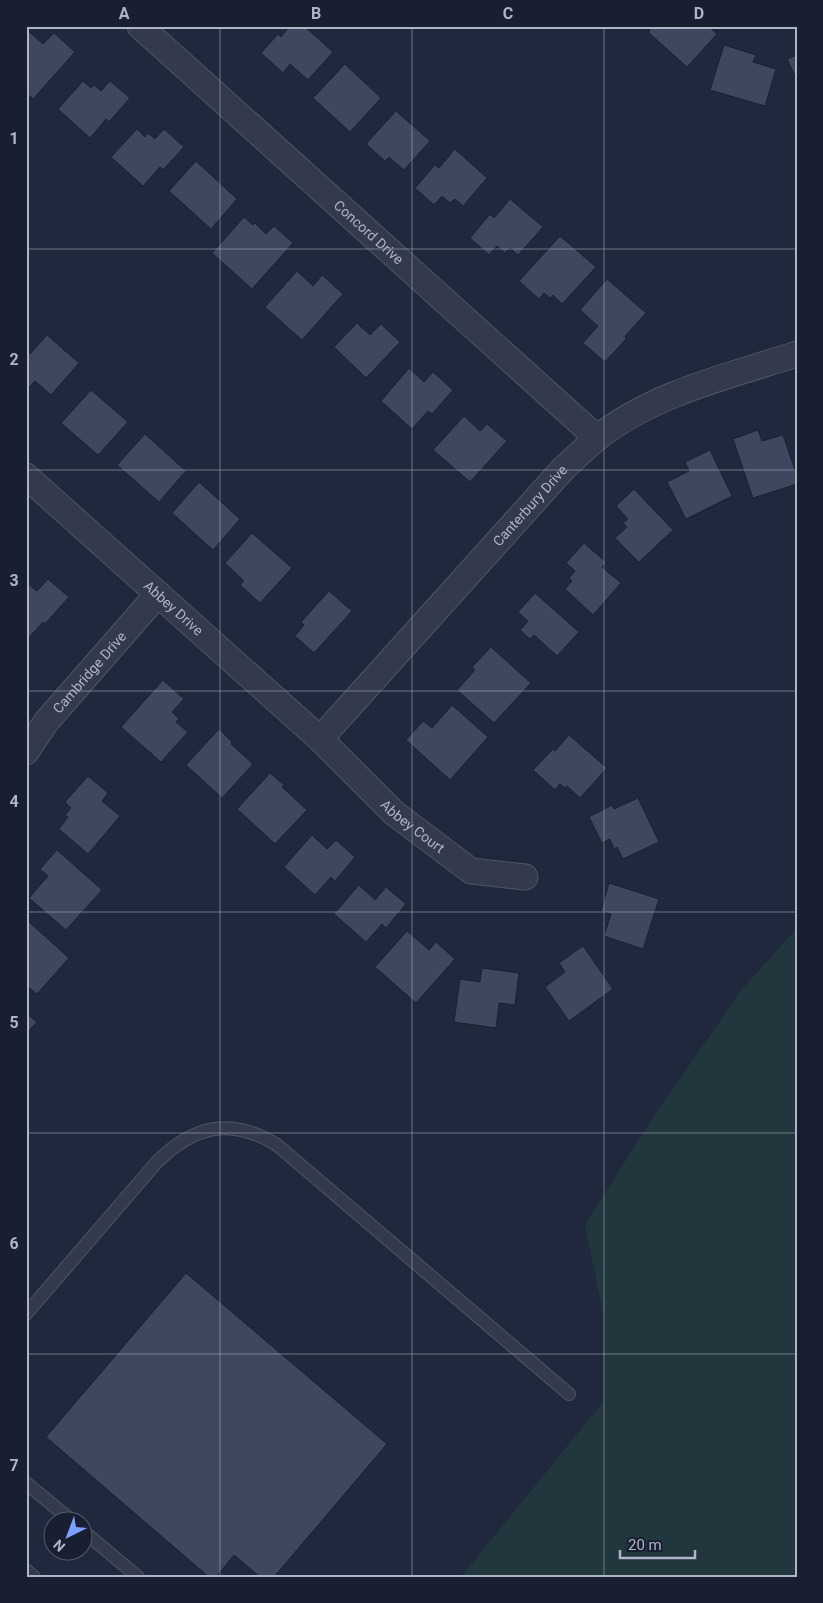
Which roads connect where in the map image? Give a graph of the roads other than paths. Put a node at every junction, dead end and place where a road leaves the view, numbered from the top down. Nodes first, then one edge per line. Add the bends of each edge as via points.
1 (140, 26) edge
2 (797, 354) edge
3 (597, 438) junction
4 (26, 476) edge
5 (158, 594) junction
6 (320, 739) junction
7 (26, 752) edge
8 (526, 877) dead end
9 (26, 1314) edge
10 (569, 1394) dead end
11 (26, 1483) edge
12 (59, 1510) edge
13 (92, 1538) edge
14 (26, 1570) edge
15 (34, 1577) edge
16 (138, 1577) edge

1 - 3 street, Concord Drive
2 - 3 street, Canterbury Drive via 685,390 626,418
3 - 6 street, Canterbury Drive via 563,469
4 - 5 street, Abbey Drive
5 - 6 street, Abbey Drive
5 - 7 street, Cambridge Drive via 46,722
6 - 8 street, Abbey Court via 394,813 471,871
9 - 10 lane via 171,1148 205,1130 239,1129 277,1145
11 - 12 lane
13 - 16 lane
14 - 15 lane

